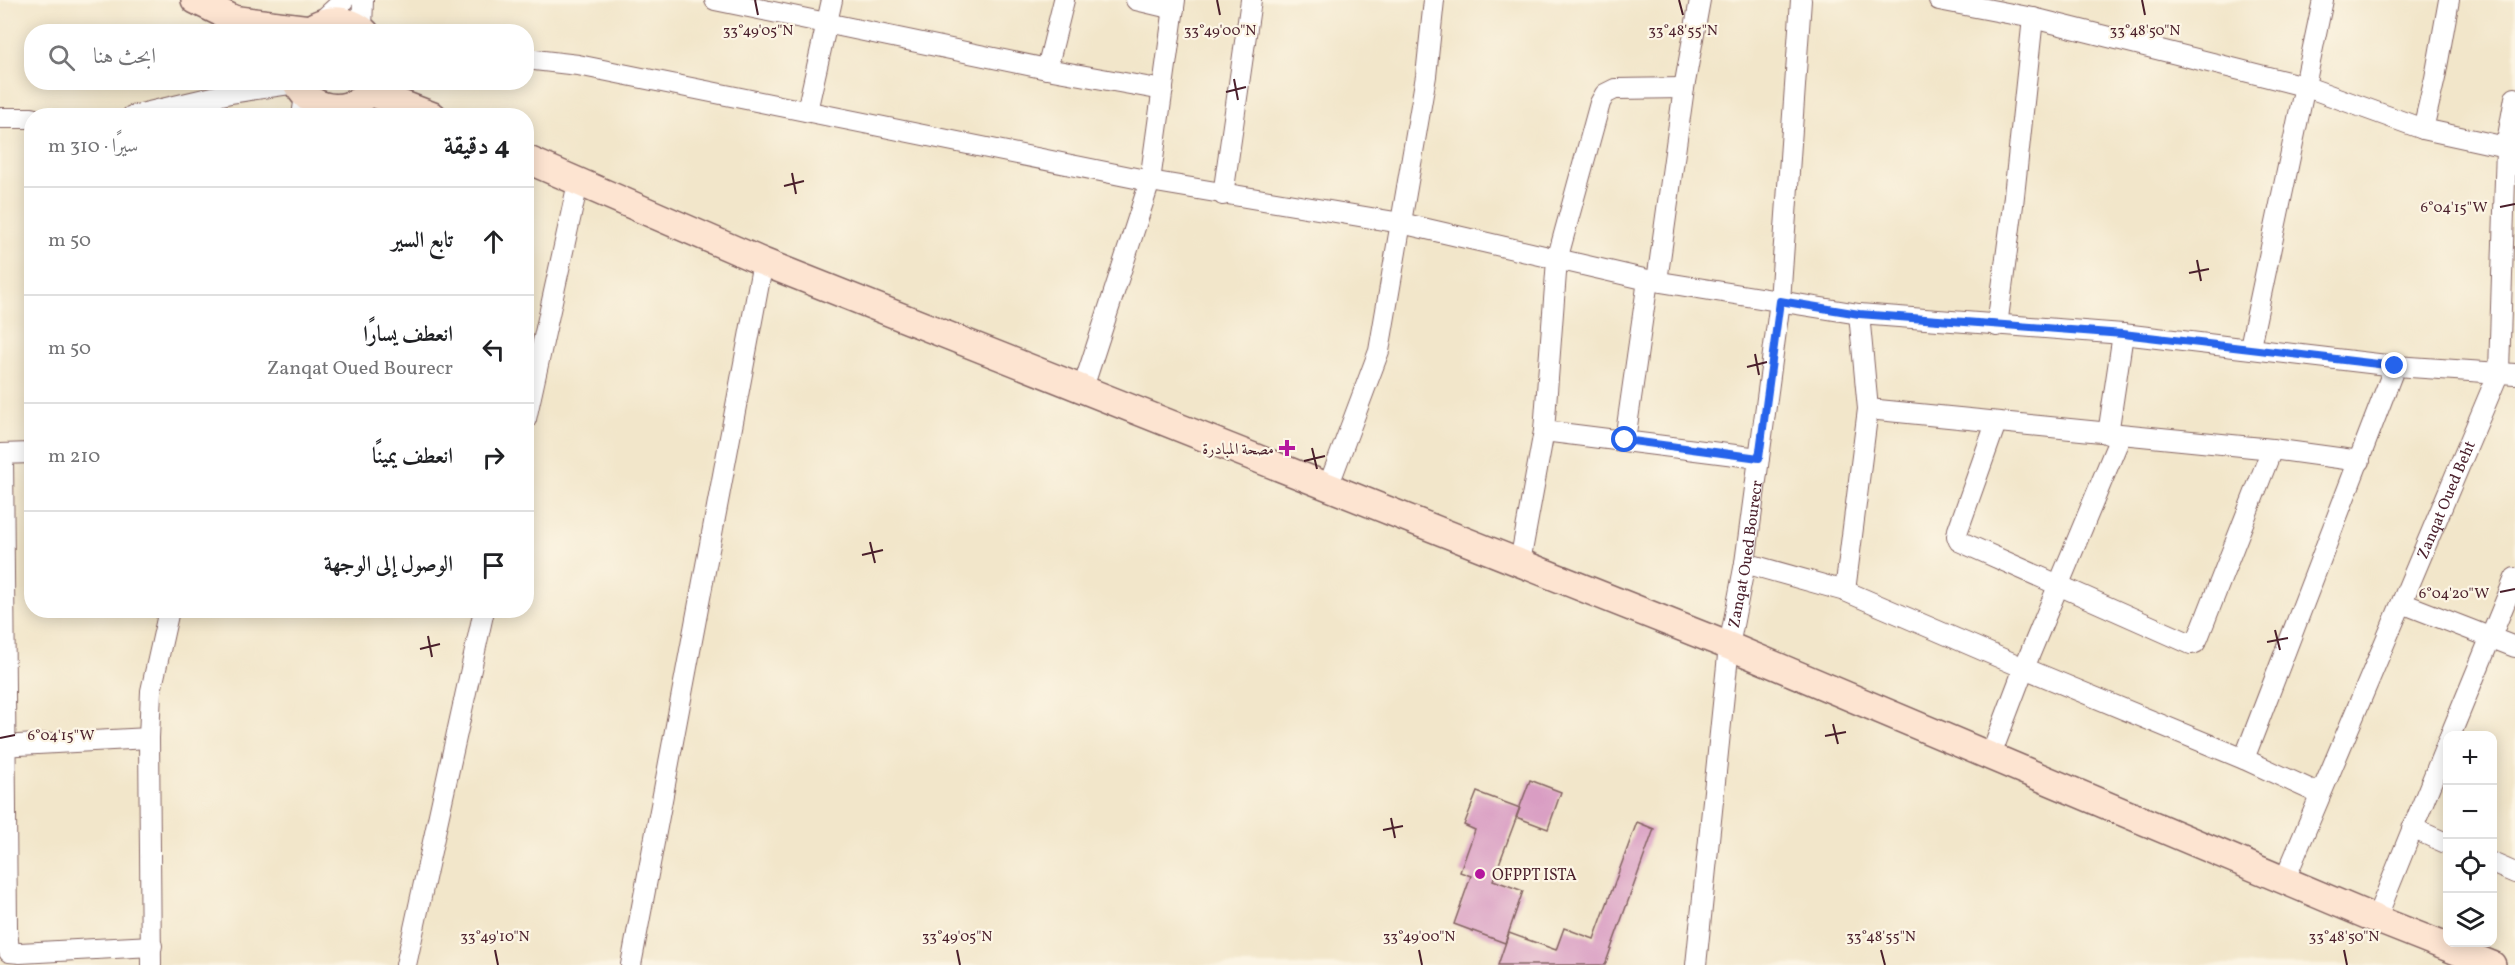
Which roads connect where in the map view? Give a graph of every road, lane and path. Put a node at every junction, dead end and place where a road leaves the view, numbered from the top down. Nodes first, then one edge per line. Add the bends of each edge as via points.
1 (195, 0) edge
2 (344, 0) edge
3 (363, 0) edge
4 (715, 0) edge
5 (832, 0) edge
6 (1064, 0) edge
7 (1136, 0) edge
8 (1251, 0) edge
9 (1434, 0) edge
10 (1700, 0) edge
11 (1801, 0) edge
12 (1939, 0) edge
13 (2323, 0) edge
14 (2449, 0) edge
15 (1174, 4) edge
16 (2033, 18) junction
17 (231, 19) junction
18 (827, 23) junction
19 (242, 24) edge
20 (276, 24) edge
21 (317, 24) edge
22 (327, 24) edge
23 (350, 24) edge
24 (363, 24) edge
25 (534, 61) edge
26 (1047, 69) junction
27 (2304, 86) junction
28 (1684, 88) junction
29 (235, 90) edge
30 (372, 90) edge
31 (384, 90) edge
32 (1163, 90) junction
33 (230, 93) junction
34 (300, 94) edge
35 (2515, 98) edge
36 (166, 108) edge
37 (323, 108) edge
38 (342, 108) edge
39 (418, 108) edge
40 (807, 111) junction
41 (0, 118) edge
42 (24, 118) edge
43 (2423, 129) junction
44 (2506, 147) junction
45 (534, 163) edge
46 (1150, 181) junction
47 (578, 183) junction
48 (1224, 195) junction
49 (1401, 223) junction
50 (1557, 260) junction
51 (763, 262) junction
52 (2509, 272) edge
53 (1652, 280) junction
54 (1780, 301) junction
55 (1859, 314) junction
56 (1997, 326) junction
57 (2123, 334) junction
58 (2250, 347) junction
59 (2395, 366) junction
60 (2507, 373) edge
61 (534, 383) edge
62 (1083, 388) junction
63 (1868, 409) junction
64 (1996, 423) junction
65 (1544, 431) junction
66 (2115, 434) junction
67 (1625, 440) junction
68 (2272, 449) junction
69 (2, 453) edge
70 (24, 453) edge
71 (1759, 458) junction
72 (2360, 461) junction
73 (1328, 487) junction
74 (1520, 562) junction
75 (1745, 563) junction
76 (2515, 578) edge
77 (2058, 585) junction
78 (1845, 591) junction
79 (2402, 603) junction
80 (167, 618) edge
81 (482, 618) edge
82 (2490, 636) junction
83 (1730, 646) junction
84 (2515, 647) edge
85 (2024, 668) junction
86 (2452, 731) edge
87 (149, 738) junction
88 (2, 746) edge
89 (2443, 753) edge
90 (1991, 755) junction
91 (2244, 759) junction
92 (2320, 794) junction
93 (2412, 828) junction
94 (2443, 842) edge
95 (2497, 865) edge
96 (2515, 873) edge
97 (2285, 879) junction
98 (2376, 919) junction
99 (5, 952) edge
100 (151, 955) edge
101 (2488, 964) edge
102 (406, 965) edge
103 (631, 965) edge
104 (1696, 965) edge

1 - 17 street
2 - 21 street
3 - 24 street
4 - 18 street
5 - 18 street
6 - 26 street
7 - 15 street
8 - 48 street
9 - 49 street via 1426,76
10 - 28 street
11 - 54 street, Zanqat Oued Bourecr
12 - 16 street
13 - 27 street
14 - 43 street
15 - 32 street
16 - 27 street
16 - 56 street
17 - 19 street
17 - 20 street
18 - 26 street
18 - 40 street
22 - 23 street via 342,20
25 - 40 street via 578,65
26 - 32 street
27 - 43 street
27 - 58 street
28 - 50 street via 1615,89 1605,94
28 - 53 street
29 - 33 street
30 - 38 street
31 - 39 street
32 - 46 street
33 - 34 street
33 - 36 street
34 - 37 street
35 - 44 street, Zanqat Oued Beht
40 - 46 street
41 - 42 street
43 - 44 street
44 - 52 street, Zanqat Oued Beht
45 - 47 street
46 - 48 street
46 - 62 street
47 - 51 street
47 - 61 street
48 - 49 street
49 - 50 street
49 - 73 street via 1379,351
50 - 53 street
50 - 65 street
51 - 62 street
51 - 103 street
52 - 60 street, Zanqat Oued Beht
53 - 54 street
53 - 67 street
54 - 55 street
54 - 71 street, Zanqat Oued Bourecr
55 - 56 street
55 - 63 street
56 - 57 street
57 - 58 street
57 - 66 street
58 - 59 street
59 - 60 street
59 - 72 street
60 - 79 street, Zanqat Oued Beht
62 - 73 street
63 - 64 street
63 - 78 street
64 - 66 street
64 - 77 street via 1957,536 1964,544
65 - 67 street
65 - 74 street
66 - 68 street
66 - 77 street
67 - 71 street
68 - 72 street
68 - 77 street via 2195,643
69 - 70 street
69 - 88 street
71 - 75 street, Zanqat Oued Bourecr
72 - 91 street
73 - 74 street
74 - 83 street
75 - 78 street
75 - 83 street, Zanqat Oued Bourecr
76 - 82 street
77 - 85 street
78 - 85 street
79 - 82 street
79 - 92 street, Zanqat Oued Beht
80 - 87 street via 151,691
81 - 102 street
82 - 84 street
82 - 86 street
83 - 90 street
83 - 104 street, Zanqat Oued Bourecr
85 - 90 street
85 - 91 street
87 - 88 street
87 - 100 street
88 - 99 street
89 - 93 street
90 - 97 street
91 - 92 street
92 - 97 street, Zanqat Oued Beht
93 - 94 street
93 - 98 street
95 - 96 street
97 - 98 street
98 - 101 street
99 - 100 street

